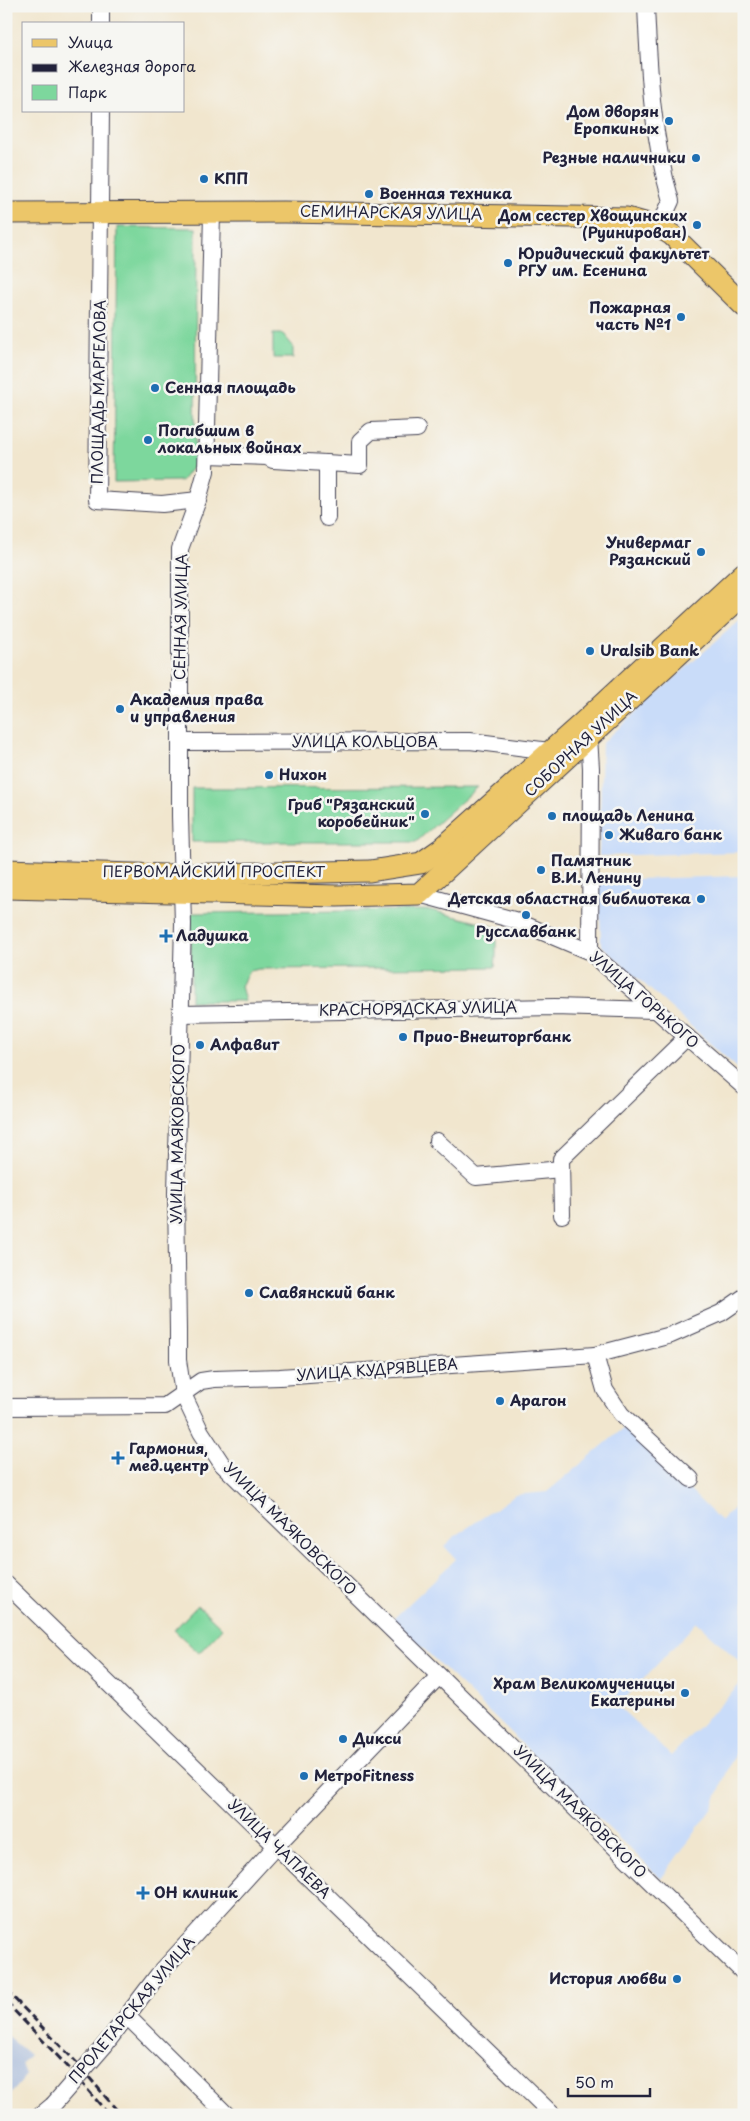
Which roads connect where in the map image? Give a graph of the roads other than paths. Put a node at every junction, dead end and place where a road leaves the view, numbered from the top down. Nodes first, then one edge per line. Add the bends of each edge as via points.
1 (101, 6) edge
2 (646, 6) edge
3 (101, 22) edge
4 (101, 112) edge
5 (101, 212) junction
6 (6, 213) edge
7 (212, 213) junction
8 (659, 227) junction
9 (744, 306) edge
10 (417, 429) dead end
11 (206, 455) junction
12 (327, 463) junction
13 (198, 500) junction
14 (327, 518) dead end
15 (744, 573) edge
16 (744, 594) edge
17 (589, 737) junction
18 (180, 742) junction
19 (550, 751) junction
20 (421, 863) joint
21 (6, 870) edge
22 (182, 883) junction
23 (6, 888) edge
24 (419, 894) junction
25 (590, 952) junction
26 (654, 1010) junction
27 (181, 1014) junction
28 (687, 1037) junction
29 (744, 1087) edge
30 (437, 1141) dead end
31 (561, 1169) junction
32 (562, 1215) dead end
33 (744, 1297) edge
34 (595, 1355) junction
35 (182, 1394) junction
36 (6, 1407) edge
37 (691, 1480) dead end
38 (6, 1584) edge
39 (439, 1676) junction
40 (276, 1846) junction
41 (744, 1973) edge
42 (127, 2016) junction
43 (47, 2110) edge
44 (227, 2115) edge
45 (552, 2115) edge

1 - 3 street
2 - 8 street via 655,139 671,201
4 - 5 street
5 - 6 main road, СЕМИНАРСКАЯ УЛИЦА
5 - 7 main road, СЕМИНАРСКАЯ УЛИЦА
5 - 13 street, ПЛОЩАДЬ МАРГЕЛОВА via 97,500 162,504
7 - 8 main road, СЕМИНАРСКАЯ УЛИЦА via 614,216
7 - 11 street, СЕННАЯ УЛИЦА
8 - 9 main road, СЕМИНАРСКАЯ УЛИЦА
10 - 12 street via 371,431 360,441 360,465
11 - 12 street
11 - 13 street, СЕННАЯ УЛИЦА via 206,471
12 - 14 street
13 - 18 street, СЕННАЯ УЛИЦА via 180,549
15 - 19 main road, СОБОРНАЯ УЛИЦА
16 - 17 main road, СОБОРНАЯ УЛИЦА
17 - 24 main road, СОБОРНАЯ УЛИЦА
17 - 25 street
18 - 19 street, УЛИЦА КОЛЬЦОВА via 470,741
18 - 22 street, СЕННАЯ УЛИЦА
19 - 20 main road, СОБОРНАЯ УЛИЦА via 441,849
20 - 22 main road, ПЕРВОМАЙСКИЙ ПРОСПЕКТ via 370,871
21 - 22 main road, ПЕРВОМАЙСКИЙ ПРОСПЕКТ
22 - 23 main road, ПЕРВОМАЙСКИЙ ПРОСПЕКТ
22 - 24 main road, ПЕРВОМАЙСКИЙ ПРОСПЕКТ via 337,896
22 - 27 street, УЛИЦА МАЯКОВСКОГО
24 - 25 street, УЛИЦА ГОРЬКОГО via 514,920
25 - 26 street, УЛИЦА ГОРЬКОГО
26 - 27 street, КРАСНОРЯДСКАЯ УЛИЦА via 555,1007
26 - 28 street, УЛИЦА ГОРЬКОГО
27 - 35 street, УЛИЦА МАЯКОВСКОГО via 176,1221 178,1360
28 - 29 street, УЛИЦА ГОРЬКОГО
28 - 31 street via 561,1159
30 - 31 street via 476,1176
31 - 32 street
33 - 34 street, УЛИЦА КУДРЯВЦЕВА via 721,1313 671,1335
34 - 35 street, УЛИЦА КУДРЯВЦЕВА via 214,1379 201,1381
34 - 37 street via 605,1390 622,1414
35 - 36 street, УЛИЦА КУДРЯВЦЕВА via 165,1406
35 - 39 street, УЛИЦА МАЯКОВСКОГО via 222,1464
38 - 40 street, УЛИЦА ЧАПАЕВА
39 - 40 street, ПРОЛЕТАРСКАЯ УЛИЦА
39 - 41 street, УЛИЦА МАЯКОВСКОГО
40 - 42 street, ПРОЛЕТАРСКАЯ УЛИЦА via 158,1975
40 - 45 street, УЛИЦА ЧАПАЕВА
42 - 43 street, ПРОЛЕТАРСКАЯ УЛИЦА, bridge
42 - 44 street

